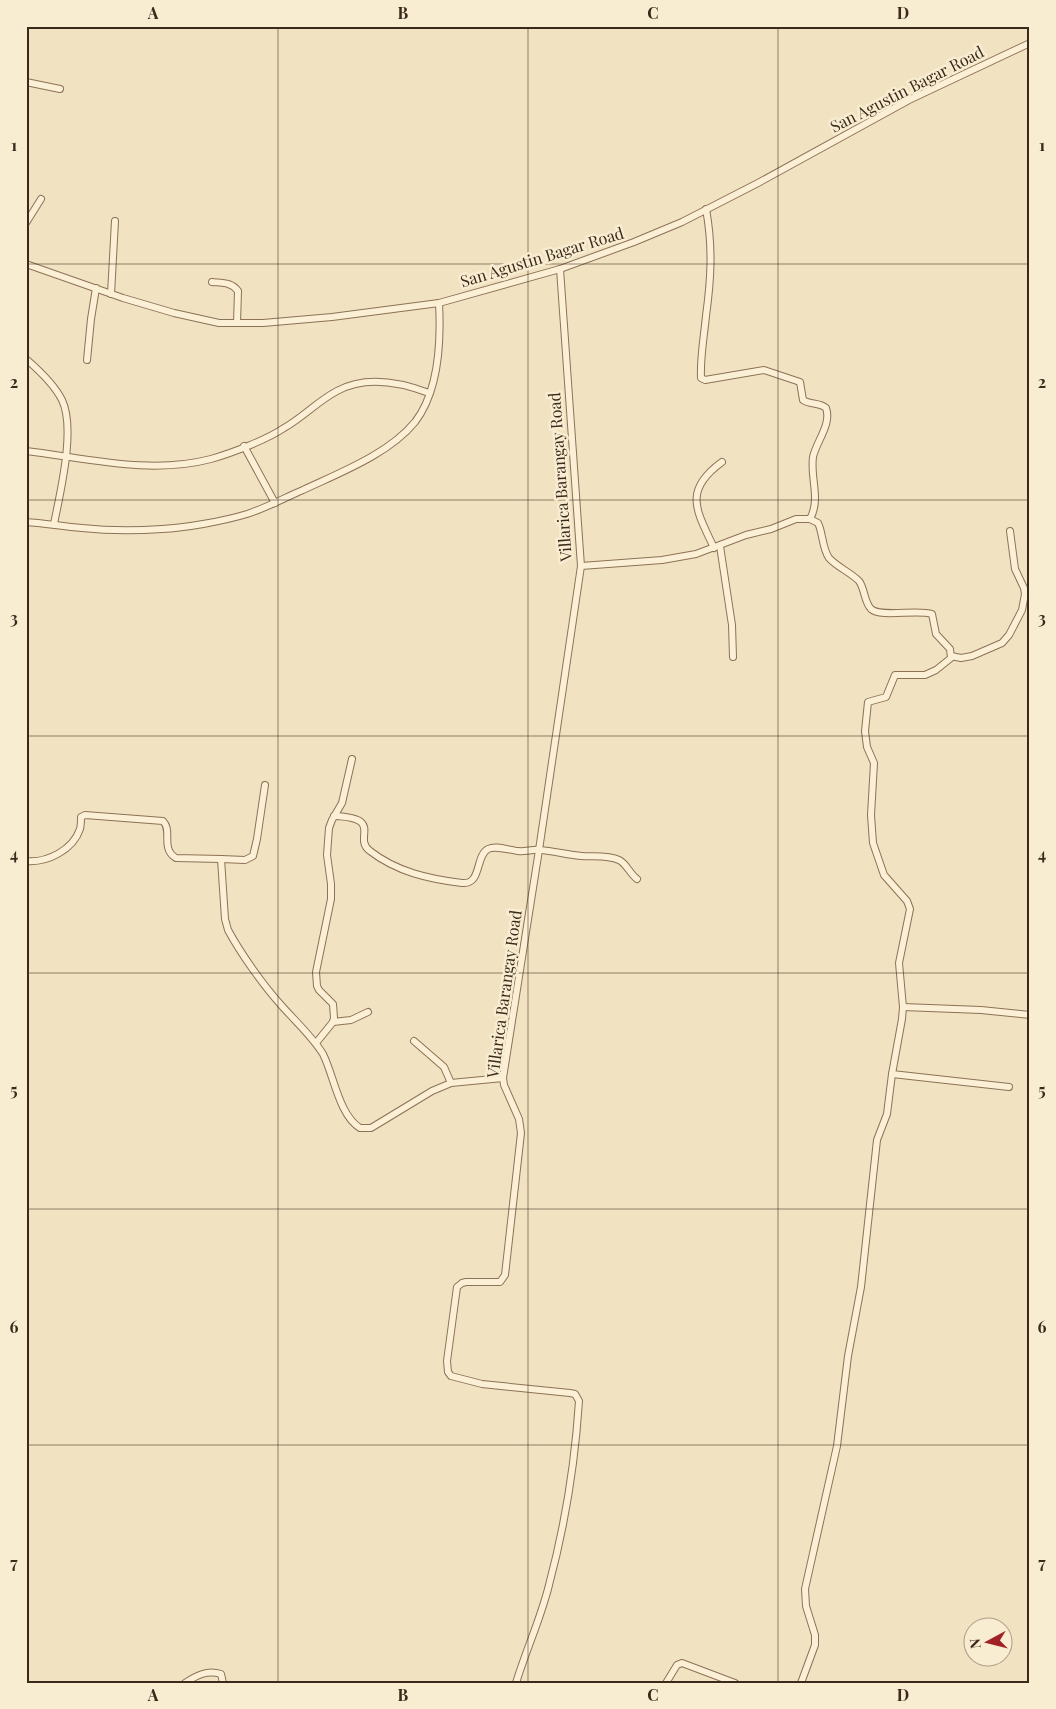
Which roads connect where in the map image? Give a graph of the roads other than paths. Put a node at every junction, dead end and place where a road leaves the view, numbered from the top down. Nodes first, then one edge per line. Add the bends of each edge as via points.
1 (1030, 43) edge
2 (26, 82) edge
3 (60, 89) dead end
4 (41, 199) dead end
5 (706, 209) junction
6 (115, 221) dead end
7 (26, 223) edge
8 (26, 264) edge
9 (560, 269) junction
10 (212, 282) dead end
11 (96, 288) junction
12 (111, 294) junction
13 (439, 303) junction
14 (237, 323) junction
15 (26, 359) edge
16 (87, 360) dead end
17 (429, 392) junction
18 (244, 446) junction
19 (26, 451) edge
20 (67, 456) junction
21 (722, 462) dead end
22 (275, 503) junction
23 (810, 519) junction
24 (26, 522) edge
25 (54, 524) junction
26 (1010, 532) dead end
27 (717, 547) junction
28 (581, 566) junction
29 (951, 656) junction
30 (733, 657) dead end
31 (352, 759) dead end
32 (265, 785) dead end
33 (334, 816) junction
34 (539, 850) junction
35 (221, 859) junction
36 (26, 862) edge
37 (637, 879) dead end
38 (903, 1007) junction
39 (368, 1012) dead end
40 (1030, 1015) edge
41 (333, 1022) junction
42 (414, 1041) dead end
43 (316, 1043) junction
44 (892, 1074) junction
45 (503, 1078) junction
46 (451, 1083) junction
47 (1008, 1087) dead end
48 (185, 1683) edge
49 (223, 1683) edge
50 (516, 1683) edge
51 (666, 1683) edge
52 (735, 1683) edge
53 (801, 1683) edge

1 - 5 street, San Agustin Bagar Road via 909,100
2 - 3 street
4 - 7 street
5 - 9 street, San Agustin Bagar Road via 634,242
5 - 23 street via 712,260 701,378 772,371 800,382 803,400 826,408 827,415 812,462 815,501
6 - 12 street
8 - 11 street, San Agustin Bagar Road
9 - 13 street, San Agustin Bagar Road
9 - 28 street, Villarica Barangay Road
10 - 14 street via 229,284 238,291
11 - 12 street, San Agustin Bagar Road
11 - 16 street
12 - 14 street, San Agustin Bagar Road via 174,313 219,323
13 - 14 street, San Agustin Bagar Road via 332,317
13 - 17 street via 437,369
15 - 20 street via 44,375 63,402 67,420
17 - 18 street via 390,381 351,385 337,390 283,429
17 - 22 street via 416,421 382,451
18 - 20 street via 211,459 151,466
18 - 22 street
19 - 20 street
20 - 25 street
21 - 27 street via 699,485 696,493 700,515
22 - 25 street via 246,514 163,530 81,528
23 - 27 street via 791,520
23 - 29 street via 819,525 830,559 859,581 872,610 932,614 936,634 950,650
24 - 25 street
26 - 29 street via 1016,569 1025,594 1022,610 1002,643 972,656
27 - 28 street via 662,560
27 - 30 street via 732,625
28 - 34 street, Villarica Barangay Road
29 - 38 street via 946,664 925,675 895,674 886,698 868,702 866,716 865,741 874,763 873,843 884,876 907,901 910,909 899,963
31 - 33 street via 342,803
32 - 35 street via 253,856 245,860
33 - 34 street via 362,822 366,848 391,865 462,883 472,880 482,855 490,848 524,852
33 - 41 street via 327,848 331,899 316,972 319,990 333,1004
34 - 37 street via 612,858 623,862
34 - 45 street, Villarica Barangay Road
35 - 36 street via 176,858 169,851 163,821 85,815 81,817 76,836 57,855
35 - 43 street via 228,930 280,1004
38 - 40 street
38 - 44 street
39 - 41 street via 351,1020
41 - 43 street
42 - 46 street via 444,1067
43 - 46 street via 338,1094 360,1128 371,1128
44 - 47 street
44 - 53 street via 887,1114 877,1140 861,1286 837,1446 805,1589 815,1645
45 - 46 street
45 - 50 street, Villarica Barangay Road via 519,1120 520,1133 505,1276 500,1282 466,1282 458,1287 448,1372 451,1376 482,1384 575,1394 579,1401 571,1484 556,1558
48 - 49 street via 201,1673 215,1672 221,1674
51 - 52 street via 677,1665 682,1663

